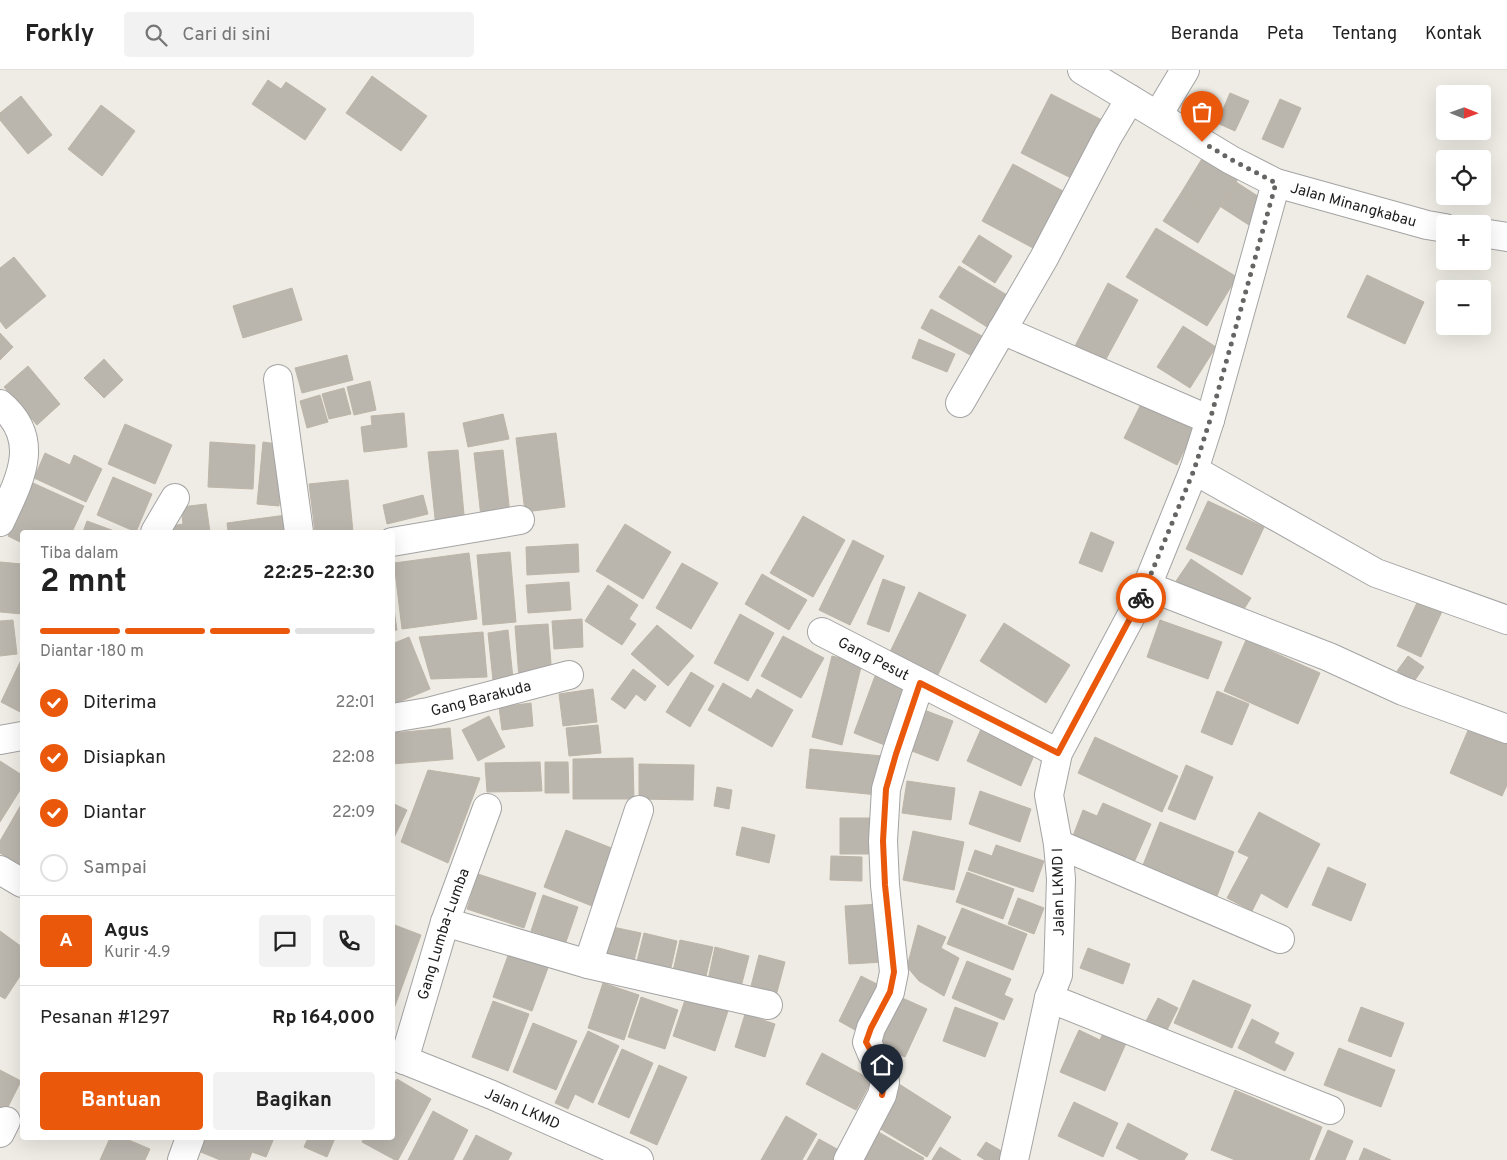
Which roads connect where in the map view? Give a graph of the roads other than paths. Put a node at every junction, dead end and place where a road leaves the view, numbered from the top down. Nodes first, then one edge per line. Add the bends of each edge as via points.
1 (1082, 70) edge
2 (1185, 70) edge
3 (1130, 99) junction
4 (1158, 115) junction
5 (1276, 183) junction
6 (1436, 226) edge
7 (1491, 234) edge
8 (1507, 237) edge
9 (1002, 330) junction
10 (278, 379) dead end
11 (960, 403) dead end
12 (0, 404) edge
13 (1210, 420) junction
14 (1194, 470) junction
15 (175, 498) dead end
16 (520, 520) dead end
17 (0, 522) edge
18 (156, 530) edge
19 (299, 530) edge
20 (395, 541) edge
21 (1147, 586) junction
22 (1507, 620) edge
23 (822, 632) dead end
24 (569, 675) dead end
25 (920, 683) junction
26 (395, 718) edge
27 (1507, 729) edge
28 (20, 736) edge
29 (0, 740) edge
30 (1058, 753) junction
31 (487, 808) dead end
32 (638, 810) dead end
33 (1058, 844) junction
34 (0, 870) edge
35 (20, 882) edge
36 (445, 922) junction
37 (1280, 939) dead end
38 (588, 964) junction
39 (1049, 998) junction
40 (768, 1005) dead end
41 (398, 1057) edge
42 (1330, 1110) dead end
43 (189, 1140) edge
44 (182, 1160) edge
45 (639, 1160) edge
46 (848, 1160) edge
47 (1014, 1160) edge

1 - 3 street, Jalan Minangkabau
2 - 4 street
3 - 4 street, Jalan Minangkabau
3 - 9 street
4 - 5 street, Jalan Minangkabau
5 - 6 street, Jalan Minangkabau
5 - 13 street, Jalan LKMD I
7 - 8 street
9 - 11 street
9 - 13 street
10 - 19 street
12 - 17 street via 13,418 25,444 19,478
13 - 14 street, Jalan LKMD I
14 - 21 street, Jalan LKMD I
14 - 22 street via 1376,573
15 - 18 street
16 - 20 street
21 - 27 street via 1329,657 1403,691
21 - 30 street, Jalan LKMD I
23 - 25 street, Gang Pesut
24 - 26 street, Gang Barakuda
25 - 30 street, Gang Pesut
25 - 46 street via 886,789 883,841 894,972 890,992 866,1042 882,1067 885,1082 882,1095
28 - 29 street
30 - 33 street, Jalan LKMD I via 1049,795
31 - 36 street, Gang Lumba-Lumba
32 - 38 street
33 - 37 street
33 - 39 street, Jalan LKMD I via 1061,879 1058,975
34 - 35 street
36 - 38 street
36 - 41 street, Gang Lumba-Lumba
38 - 40 street
39 - 42 street
39 - 47 street, Jalan LKMD I
41 - 45 street, Jalan LKMD
43 - 44 street

